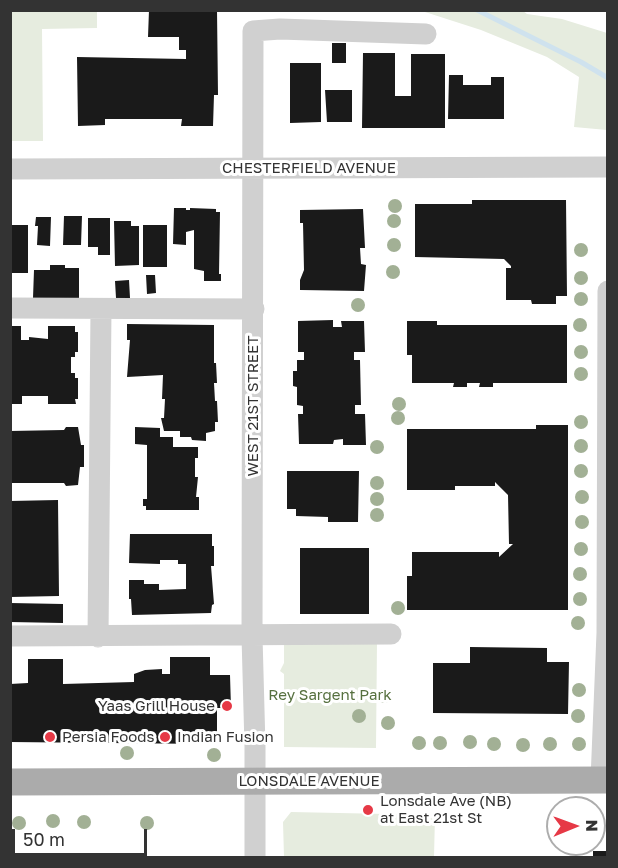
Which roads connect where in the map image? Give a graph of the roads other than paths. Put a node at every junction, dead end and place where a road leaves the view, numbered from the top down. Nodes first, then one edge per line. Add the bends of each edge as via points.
1 (426, 33) dead end
2 (608, 167) edge
3 (254, 168) junction
4 (10, 169) edge
5 (608, 291) edge
6 (10, 308) edge
7 (101, 309) junction
8 (254, 309) junction
9 (607, 633) edge
10 (391, 634) dead end
11 (10, 636) edge
12 (252, 636) junction
13 (98, 637) junction
14 (604, 780) edge
15 (255, 781) junction
16 (10, 782) edge
17 (255, 858) edge

1 - 3 street, WEST 21ST STREET via 253,31
2 - 3 street, CHESTERFIELD AVENUE
3 - 4 street, CHESTERFIELD AVENUE
3 - 8 street, WEST 21ST STREET
5 - 9 street
6 - 7 street
7 - 8 street
7 - 13 street
8 - 12 street, WEST 21ST STREET
9 - 14 street
10 - 12 street
11 - 13 street
12 - 13 street
12 - 15 street, WEST 21ST STREET
14 - 15 main road, LONSDALE AVENUE
15 - 16 main road, LONSDALE AVENUE
15 - 17 street, WEST 21ST STREET

